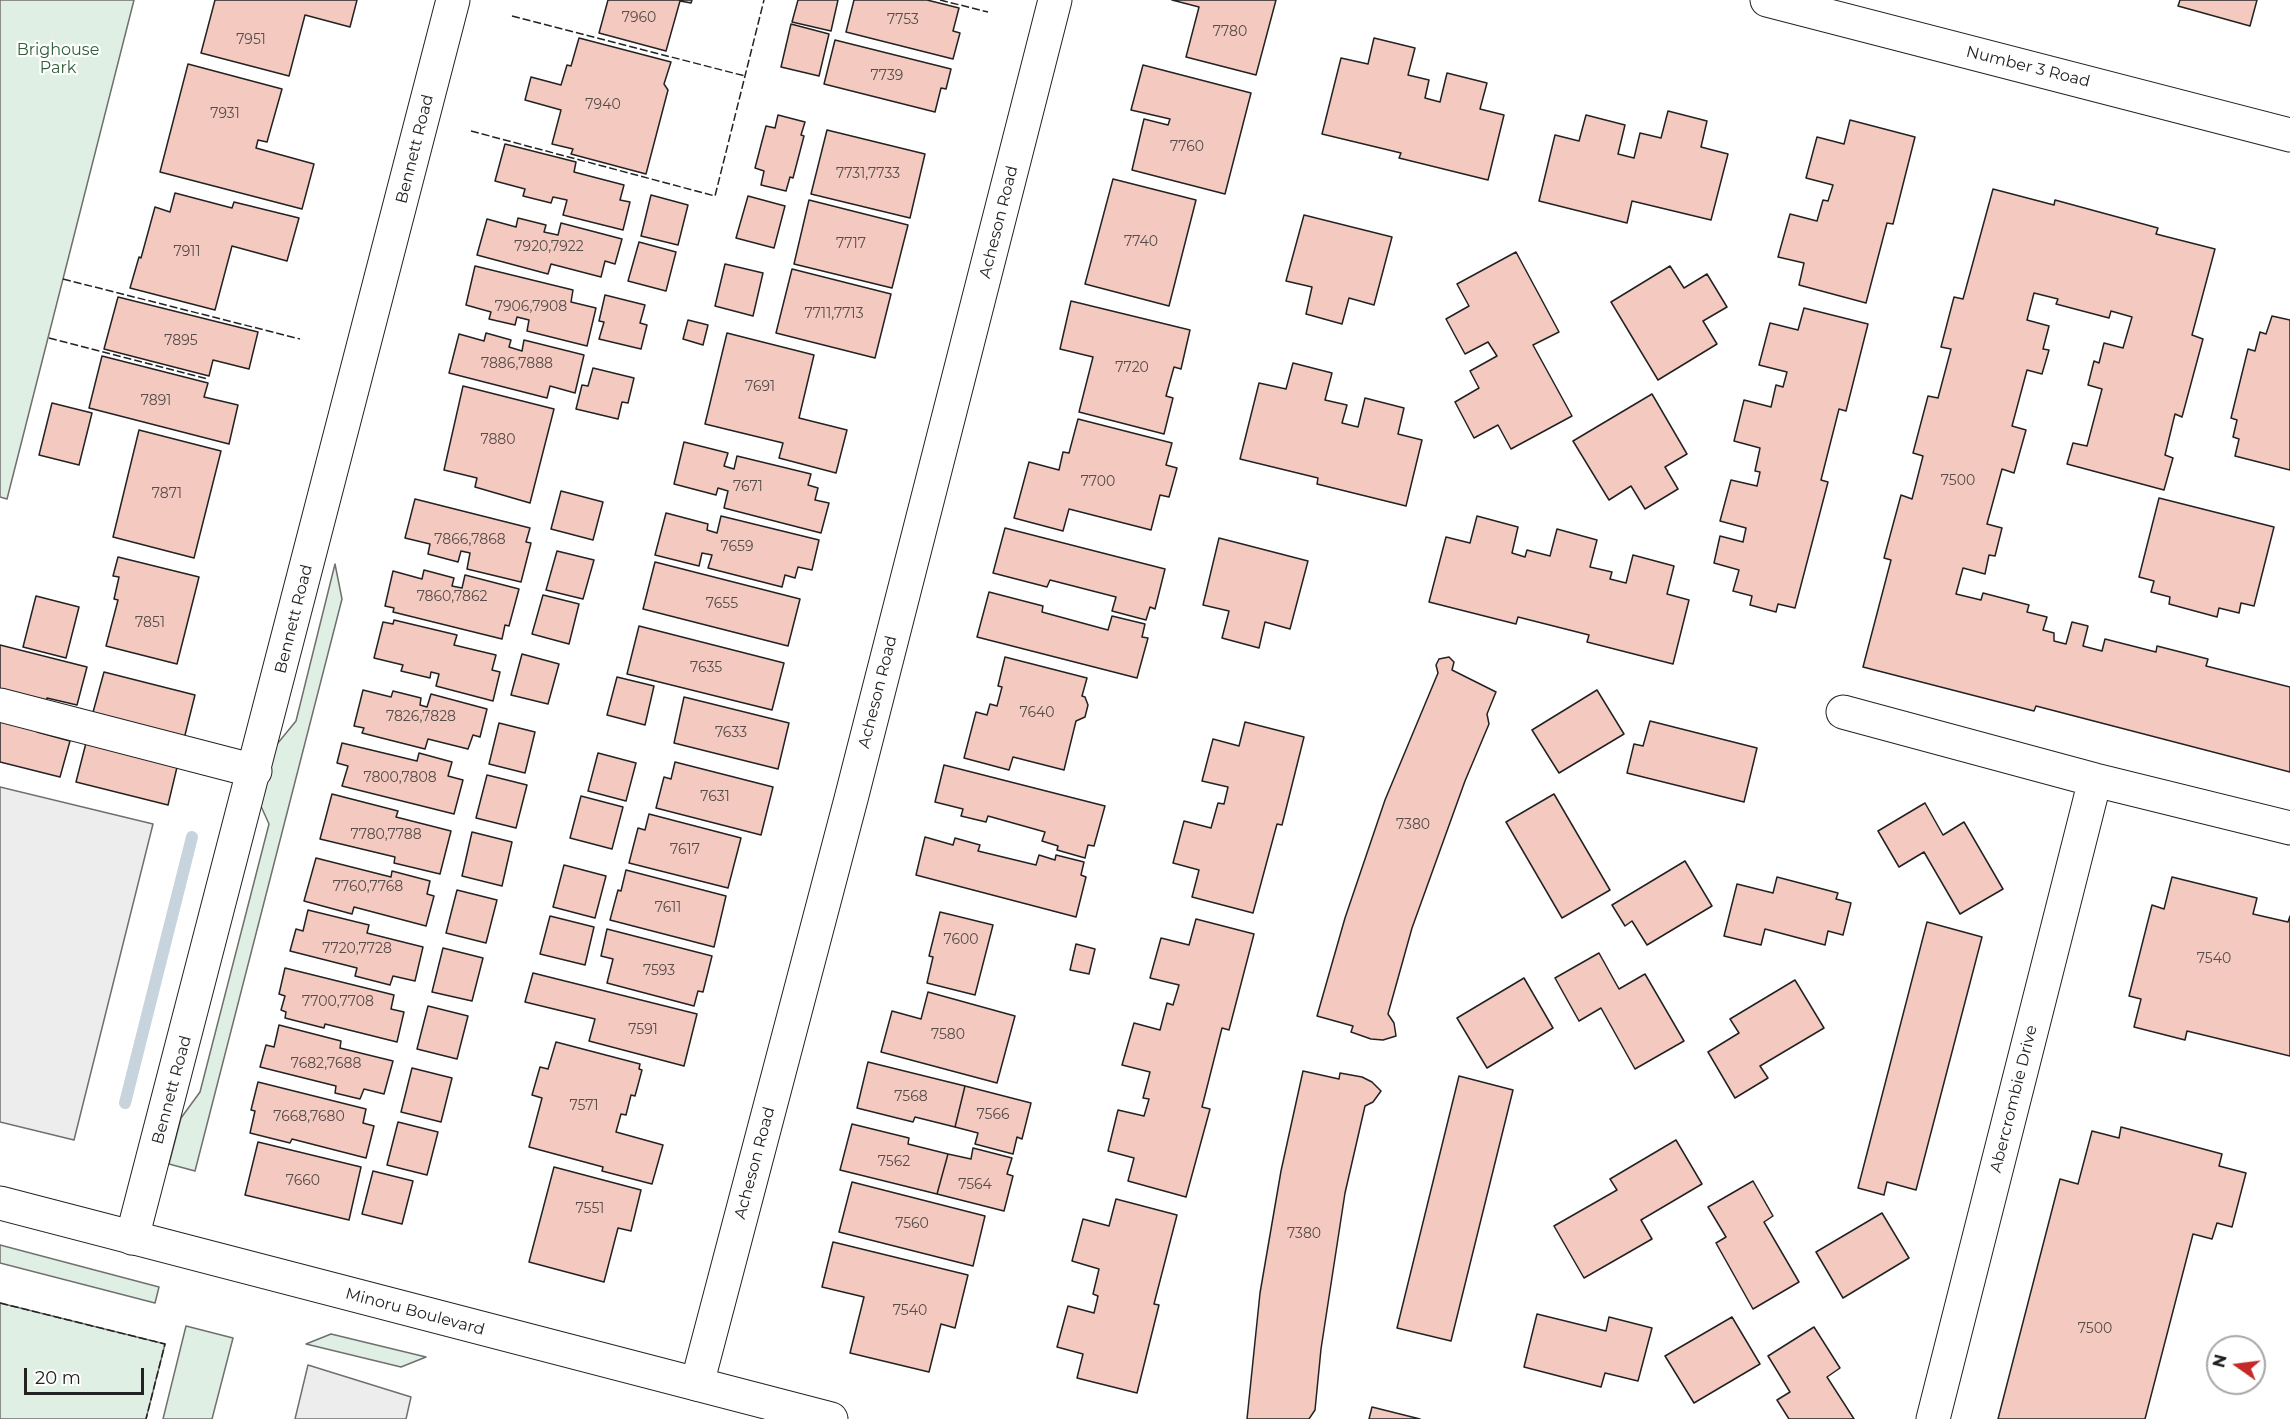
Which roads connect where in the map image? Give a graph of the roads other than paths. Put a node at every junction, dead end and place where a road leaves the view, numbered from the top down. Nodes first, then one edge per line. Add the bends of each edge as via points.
1 (453, 0) edge
2 (1054, 0) edge
3 (1767, 0) edge
4 (2290, 135) edge
5 (0, 705) edge
6 (1843, 712) dead end
7 (255, 771) junction
8 (2095, 780) junction
9 (2290, 828) edge
10 (0, 1203) edge
11 (132, 1238) junction
12 (697, 1384) junction
13 (831, 1419) edge
14 (1933, 1419) edge

1 - 7 street, Bennett Road
2 - 12 street, Acheson Road
3 - 4 street, Number 3 Road
5 - 7 street
6 - 8 street
7 - 11 street, Bennett Road
8 - 9 street
8 - 14 street, Abercrombie Drive
10 - 11 street, Minoru Boulevard
11 - 12 street, Minoru Boulevard
12 - 13 street, Minoru Boulevard

